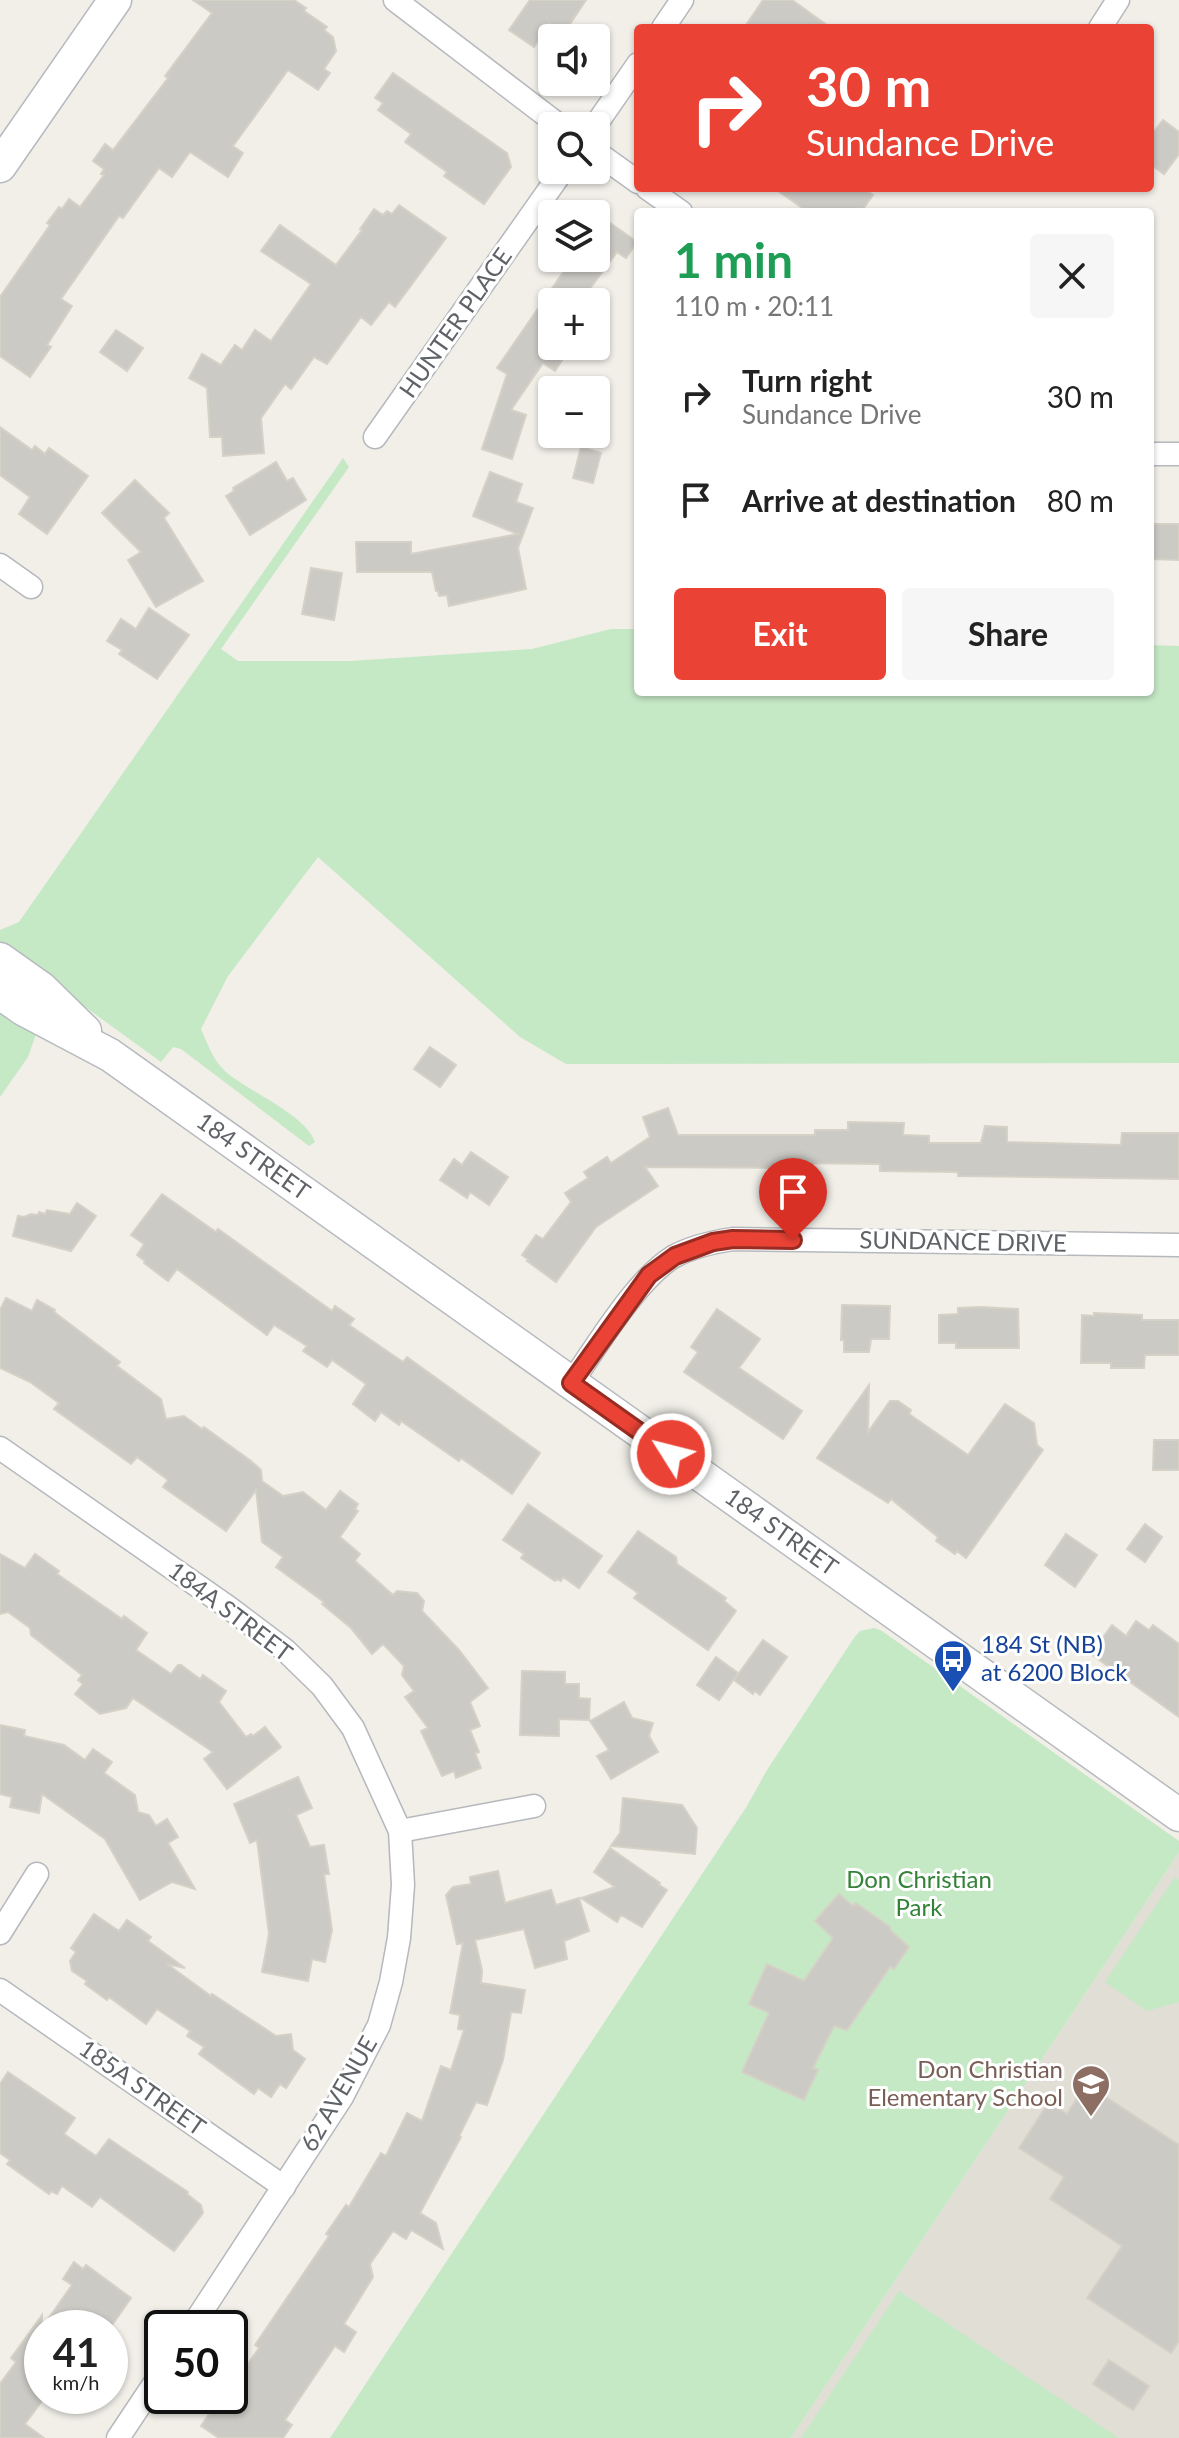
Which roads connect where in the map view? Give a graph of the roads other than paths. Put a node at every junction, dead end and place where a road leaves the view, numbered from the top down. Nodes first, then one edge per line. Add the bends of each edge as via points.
1 (115, 0) edge
2 (395, 0) edge
3 (682, 0) edge
4 (1118, 0) edge
5 (666, 24) edge
6 (1103, 24) edge
7 (634, 70) edge
8 (542, 112) edge
9 (605, 112) edge
10 (610, 162) edge
11 (0, 166) edge
12 (634, 179) edge
13 (553, 184) edge
14 (653, 192) edge
15 (675, 208) edge
16 (375, 437) dead end
17 (1154, 454) edge
18 (1179, 454) edge
19 (0, 565) edge
20 (31, 587) dead end
21 (0, 959) edge
22 (0, 993) edge
23 (110, 1055) junction
24 (1179, 1245) edge
25 (571, 1383) junction
26 (0, 1448) edge
27 (534, 1806) dead end
28 (1179, 1815) edge
29 (400, 1831) junction
30 (37, 1874) dead end
31 (0, 1933) edge
32 (0, 1990) edge
33 (284, 2187) junction
34 (203, 2310) edge
35 (144, 2399) edge
36 (118, 2438) edge

1 - 11 main road
2 - 8 street
3 - 5 street
4 - 6 street
7 - 9 street
10 - 12 street
13 - 16 street, HUNTER PLACE
14 - 15 street
17 - 18 street
19 - 20 street
21 - 23 main road, 184 STREET via 41,988
22 - 23 main road, 184 STREET
23 - 25 main road, 184 STREET
24 - 25 street, SUNDANCE DRIVE via 713,1242 675,1256 649,1275
25 - 28 main road, 184 STREET
26 - 29 street, 184A STREET via 285,1650 322,1686 353,1728
27 - 29 street
29 - 33 street, 62 AVENUE via 399,1938 379,2025 342,2097
30 - 31 street
32 - 33 street, 185A STREET
33 - 34 street, 62 AVENUE
35 - 36 street

